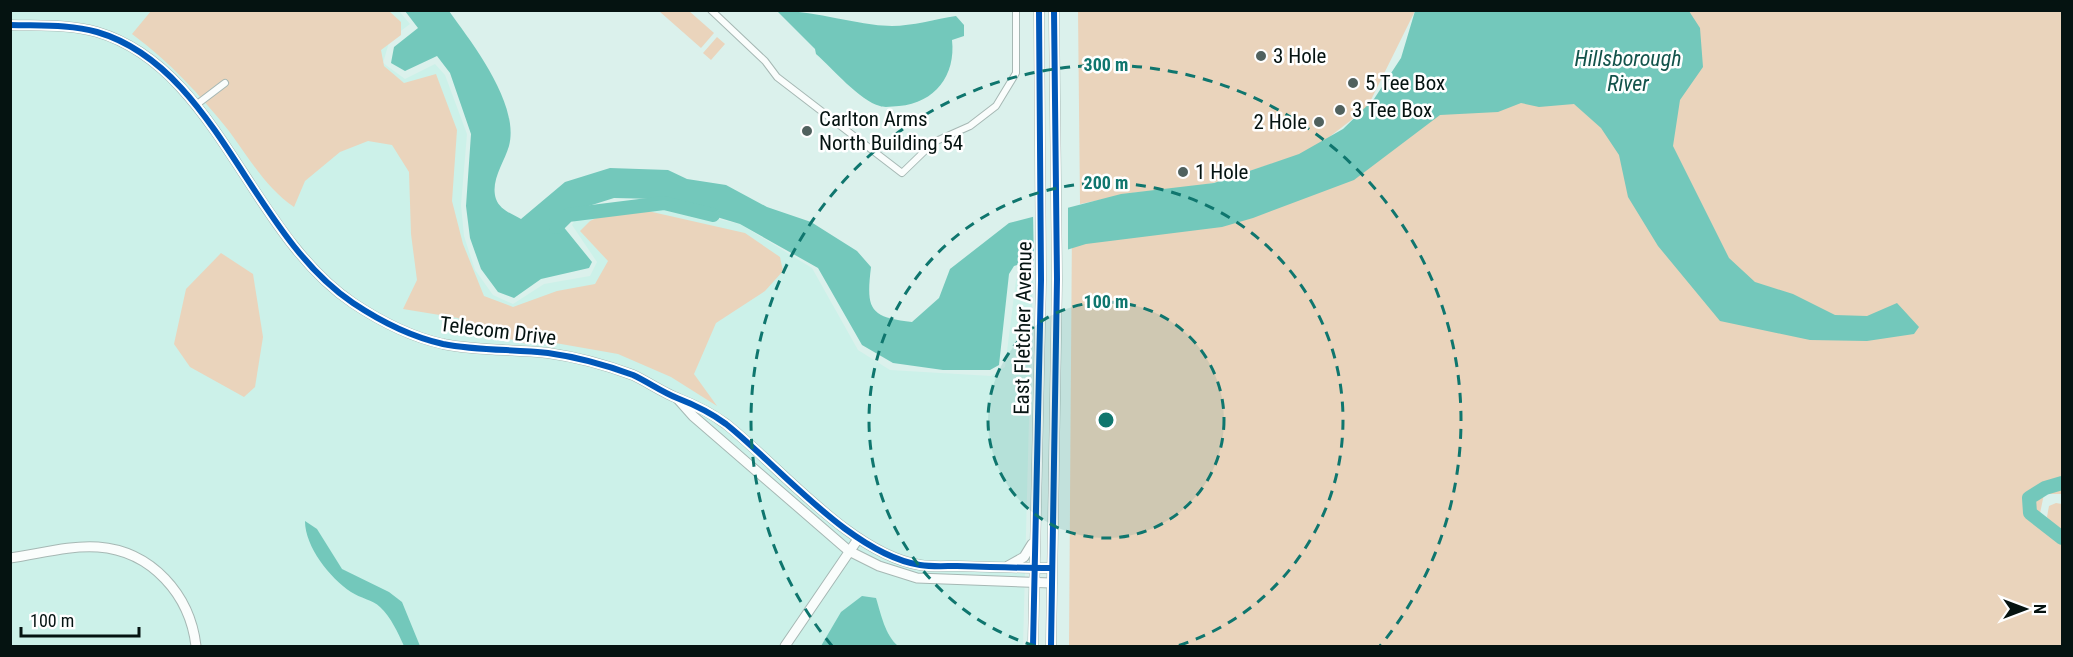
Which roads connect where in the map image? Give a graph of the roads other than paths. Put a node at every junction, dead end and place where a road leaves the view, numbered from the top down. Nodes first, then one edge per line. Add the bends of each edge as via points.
1 (711, 10) edge
2 (1016, 10) edge
3 (1039, 10) edge
4 (1054, 10) edge
5 (10, 26) edge
6 (225, 83) dead end
7 (196, 105) junction
8 (677, 398) junction
9 (858, 539) junction
10 (1034, 541) junction
11 (849, 550) junction
12 (10, 558) edge
13 (1005, 567) junction
14 (1033, 568) junction
15 (1051, 568) junction
16 (1033, 582) junction
17 (1051, 583) junction
18 (196, 646) edge
19 (785, 646) edge
20 (1033, 646) edge
21 (1051, 646) edge

1 - 2 street via 777,77 902,173 934,142 970,126 996,106 1016,74
3 - 10 street, East Fletcher Avenue via 1041,280
4 - 15 street, East Fletcher Avenue via 1056,279
5 - 7 street, Telecom Drive via 67,26 99,33 127,45 162,68
6 - 7 street
7 - 8 street, Telecom Drive via 301,258 349,301 370,314 445,344 545,353 606,366
8 - 9 street, Telecom Drive via 693,402 724,423
8 - 11 street, Telecom Drive
9 - 11 street
9 - 13 street, Telecom Drive via 886,554 920,565
10 - 13 street via 1024,557
10 - 14 street, East Fletcher Avenue
11 - 16 street, Telecom Drive via 879,566 916,578
11 - 19 street
12 - 18 street via 98,547 137,559 156,570 178,593 189,612
13 - 14 street, Telecom Drive
14 - 15 street, Telecom Drive
14 - 16 street, East Fletcher Avenue
15 - 17 street, East Fletcher Avenue
16 - 17 street, Telecom Drive
16 - 20 street, East Fletcher Avenue
17 - 21 street, East Fletcher Avenue

